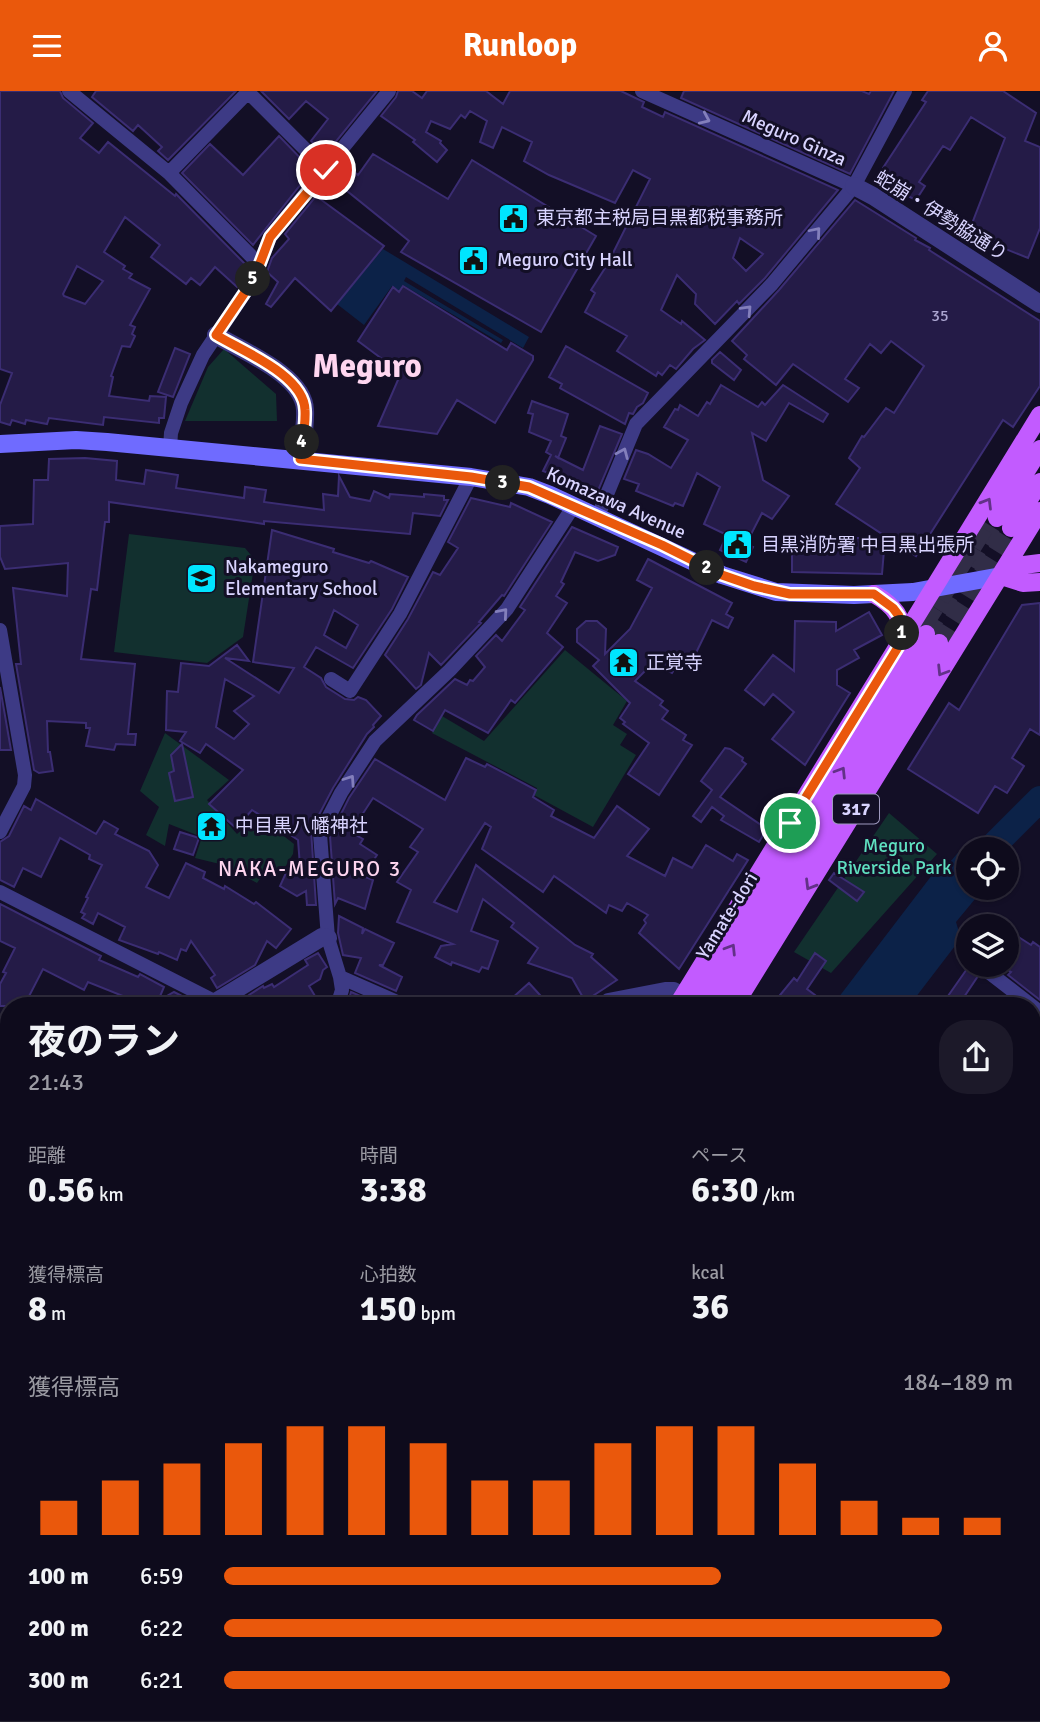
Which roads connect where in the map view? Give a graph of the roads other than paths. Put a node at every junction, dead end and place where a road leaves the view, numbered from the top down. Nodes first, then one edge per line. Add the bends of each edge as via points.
1 (69, 91) edge
2 (248, 91) edge
3 (389, 91) edge
4 (642, 91) edge
5 (905, 91) edge
6 (326, 170) junction
7 (169, 173) junction
8 (854, 186) junction
9 (259, 264) junction
10 (1040, 304) edge
11 (216, 335) junction
12 (1040, 415) edge
13 (0, 444) edge
14 (170, 448) junction
15 (1040, 449) edge
16 (300, 459) junction
17 (471, 477) junction
18 (1040, 482) edge
19 (573, 507) junction
20 (1040, 511) edge
21 (598, 516) junction
22 (1040, 518) edge
23 (1040, 526) edge
24 (1040, 563) edge
25 (1001, 576) junction
26 (1040, 582) edge
27 (935, 589) junction
28 (874, 594) junction
29 (0, 630) edge
30 (900, 644) junction
31 (331, 679) dead end
32 (0, 832) edge
33 (0, 892) edge
34 (328, 938) junction
35 (996, 977) edge
36 (343, 979) junction
37 (200, 997) edge
38 (227, 997) edge
39 (340, 997) edge
40 (385, 997) edge
41 (624, 997) edge
42 (681, 997) edge
43 (688, 997) edge
44 (688, 997) edge
45 (721, 997) edge
46 (740, 997) edge
47 (1023, 997) edge

1 - 7 street
2 - 6 street
2 - 7 street
3 - 6 street
4 -> 8 street, Meguro Ginza
5 - 8 street
6 - 9 street via 270,237
7 - 9 street
8 - 10 street, 蛇崩・伊勢脇通り
21 -> 8 street via 636,424 772,284
9 - 11 street
11 - 14 street via 181,403
11 - 16 street via 273,368 298,389 305,410
27 -> 12 main road, 317
13 - 14 main road, Komazawa Avenue via 76,440
14 - 16 main road, Komazawa Avenue
15 - 18 main road via 1004,523
16 - 17 main road, Komazawa Avenue
17 - 19 main road, Komazawa Avenue via 529,487
17 - 31 street via 400,614 350,691
19 - 21 main road, Komazawa Avenue
34 -> 19 street via 320,834 341,793 375,741 507,609
20 - 25 main road, 317
21 - 28 main road, Komazawa Avenue via 722,575 765,589 790,594
22 - 23 main road
24 - 25 main road
25 - 26 main road via 1023,583
25 - 27 main road, Komazawa Avenue
25 -> 46 main road, 317
27 - 28 main road, Komazawa Avenue
27 - 30 main road, 317
28 - 30 main road via 899,616
29 - 32 street via 25,775 24,786
30 - 43 main road, 317
33 - 37 street
34 - 36 street
34 - 38 street via 321,937
35 - 47 street
36 - 39 street
36 - 40 street
41 - 42 street via 665,989 674,989
44 -> 45 main road, Yamate-dori / 317 via 933,638

